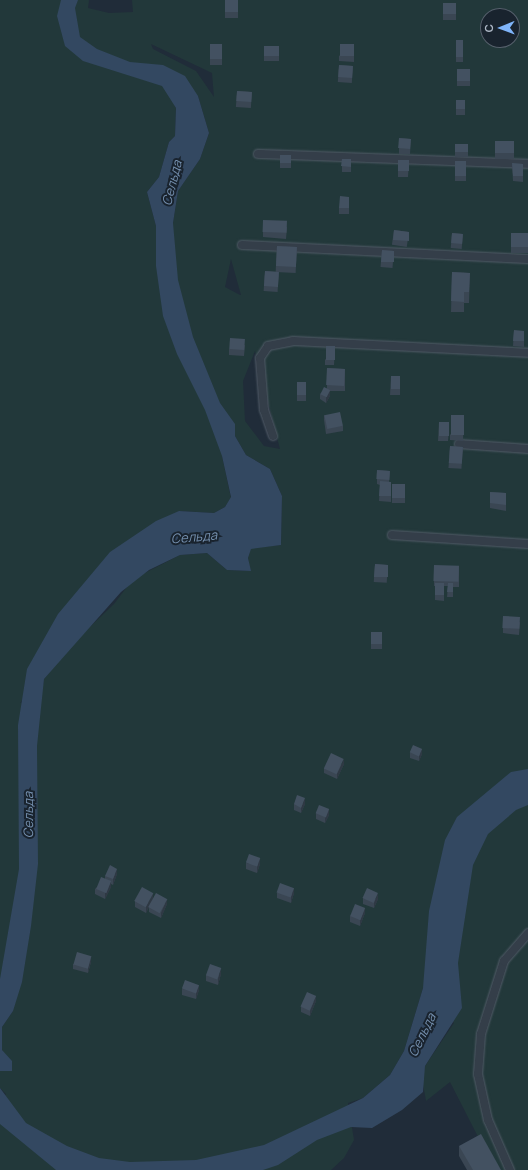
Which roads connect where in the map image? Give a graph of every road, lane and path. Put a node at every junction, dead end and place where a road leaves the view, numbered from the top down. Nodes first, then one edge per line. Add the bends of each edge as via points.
1 (258, 154) dead end
2 (528, 164) edge
3 (242, 245) dead end
4 (528, 259) edge
5 (528, 353) edge
6 (274, 436) dead end
7 (459, 444) dead end
8 (528, 449) edge
9 (392, 535) dead end
10 (528, 544) edge
11 (528, 933) edge
12 (510, 1170) edge

1 - 2 lane
3 - 4 lane
5 - 6 lane via 293,341 268,346 260,358 264,410
7 - 8 lane
9 - 10 lane
11 - 12 lane via 504,961 481,1034 478,1074 488,1120

